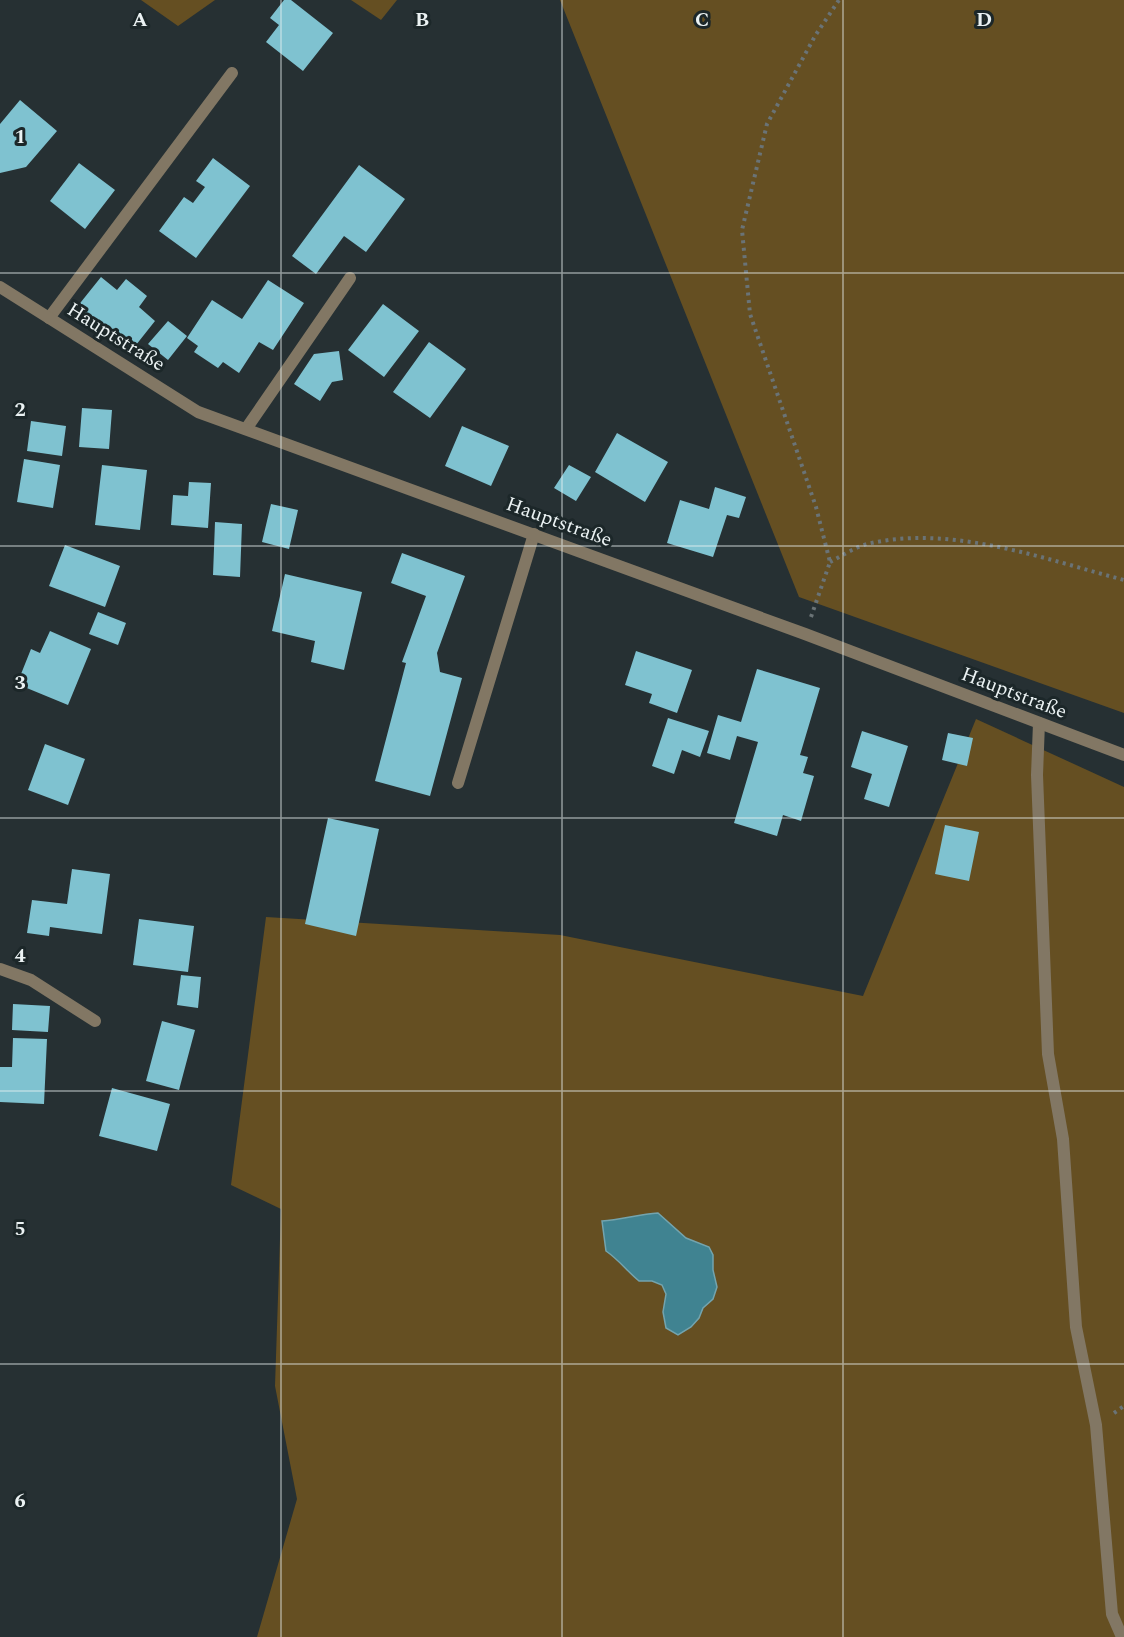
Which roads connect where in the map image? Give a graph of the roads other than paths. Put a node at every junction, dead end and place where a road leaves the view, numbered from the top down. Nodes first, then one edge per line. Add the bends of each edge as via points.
1 (232, 73) dead end
2 (351, 278) dead end
3 (0, 287) edge
4 (49, 318) junction
5 (246, 429) junction
6 (534, 534) junction
7 (1039, 723) junction
8 (1124, 755) edge
9 (458, 783) dead end
10 (0, 969) edge
11 (95, 1021) dead end
12 (1122, 1637) edge

1 - 4 street
2 - 5 street
3 - 4 street, Hauptstraße
4 - 5 street, Hauptstraße via 198,412
5 - 6 street, Hauptstraße
6 - 7 street, Hauptstraße
6 - 9 street
7 - 8 street, Hauptstraße
7 - 12 street via 1037,775 1048,1054 1063,1139 1076,1327 1096,1425 1112,1614
10 - 11 street via 31,980

